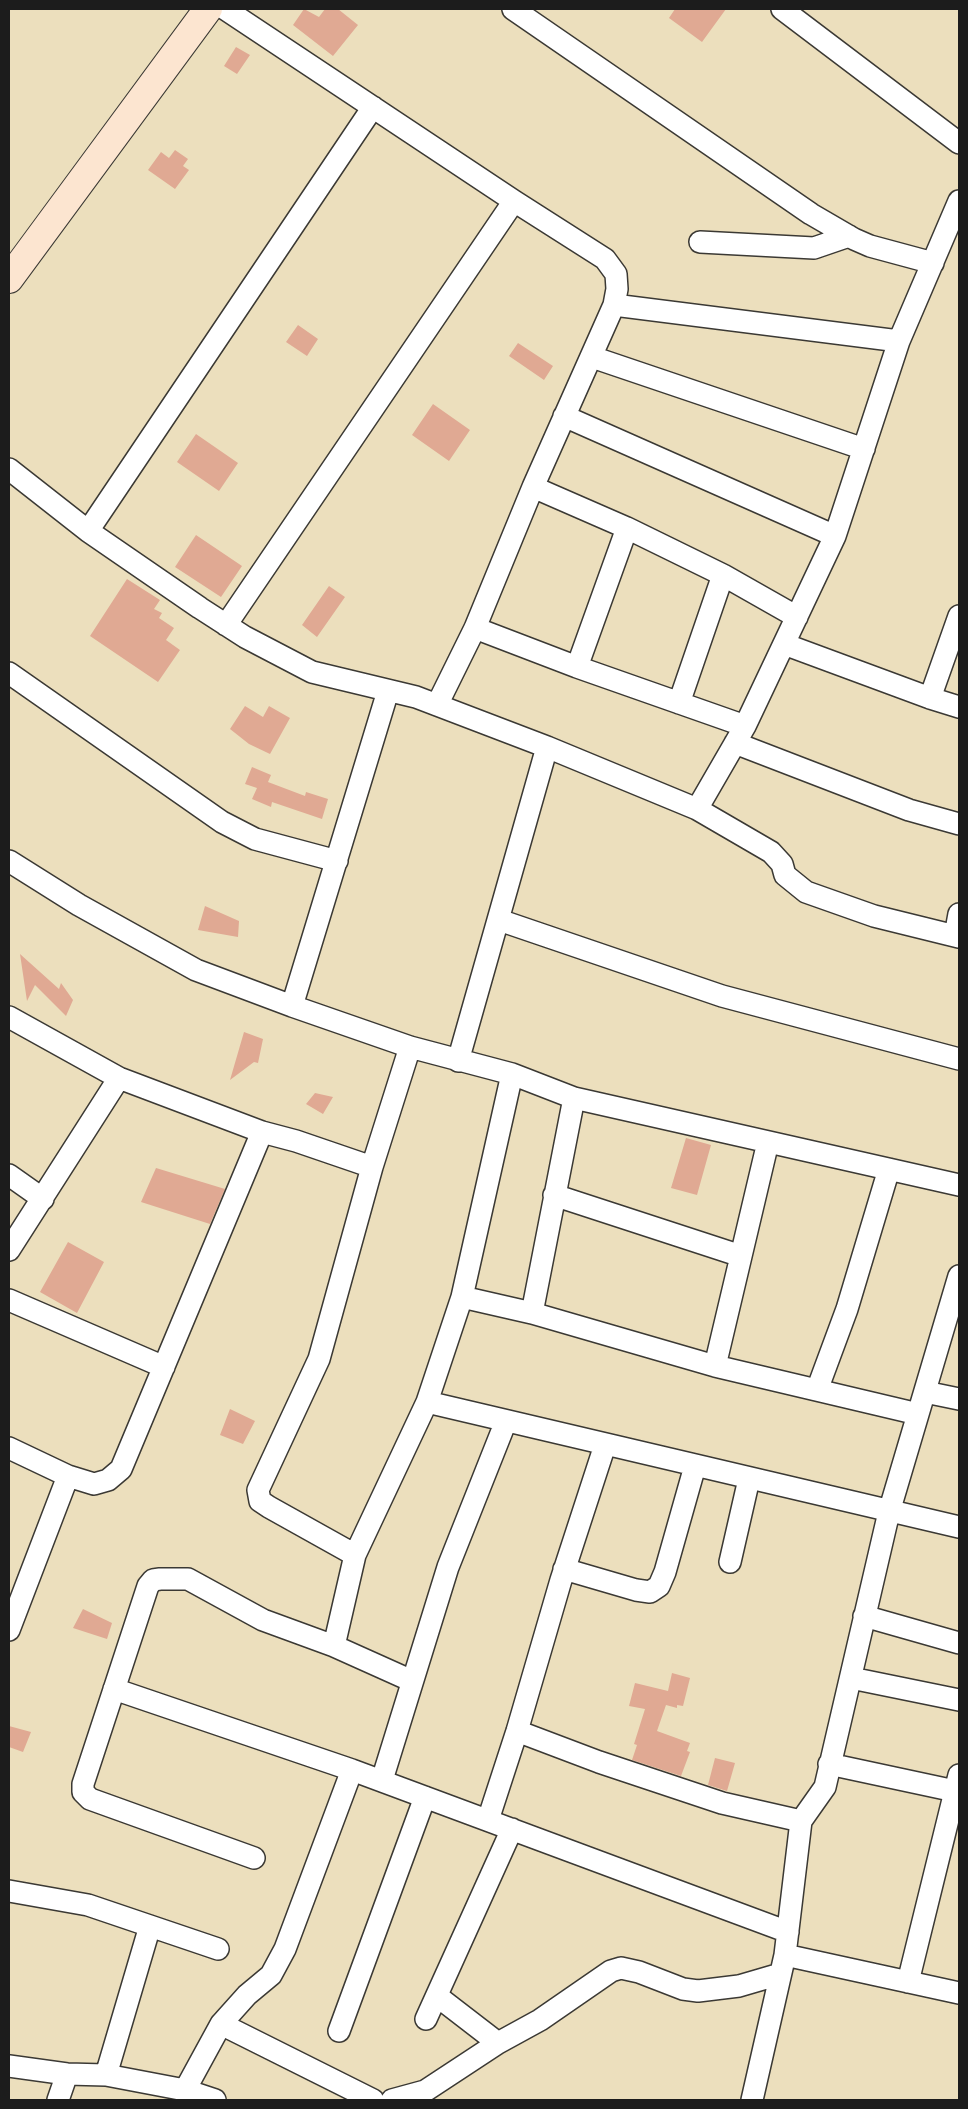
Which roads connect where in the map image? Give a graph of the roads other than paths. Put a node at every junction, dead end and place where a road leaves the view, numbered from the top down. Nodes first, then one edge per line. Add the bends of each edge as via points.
1 (208, 9) edge
2 (225, 9) edge
3 (513, 9) edge
4 (782, 9) edge
5 (373, 106) junction
6 (959, 143) edge
7 (514, 201) junction
8 (959, 201) edge
9 (849, 236) junction
10 (700, 242) dead end
11 (933, 263) junction
12 (9, 279) edge
13 (614, 305) junction
14 (899, 341) junction
15 (592, 358) junction
16 (564, 416) junction
17 (864, 448) junction
18 (9, 469) edge
19 (533, 487) junction
20 (627, 528) junction
21 (88, 531) junction
22 (834, 536) junction
23 (723, 575) junction
24 (959, 616) edge
25 (797, 617) junction
26 (226, 625) junction
27 (475, 628) junction
28 (784, 644) junction
29 (577, 667) junction
30 (9, 673) edge
31 (388, 691) junction
32 (930, 698) junction
33 (679, 703) junction
34 (437, 705) junction
35 (959, 707) edge
36 (740, 734) junction
37 (547, 747) junction
38 (698, 809) junction
39 (959, 824) edge
40 (9, 861) edge
41 (337, 862) junction
42 (959, 914) edge
43 (499, 920) junction
44 (957, 937) edge
45 (292, 1006) junction
46 (9, 1017) edge
47 (410, 1047) junction
48 (959, 1059) edge
49 (458, 1061) junction
50 (512, 1074) junction
51 (119, 1078) junction
52 (574, 1098) junction
53 (262, 1132) junction
54 (768, 1142) junction
55 (372, 1167) junction
56 (889, 1169) junction
57 (9, 1175) edge
58 (959, 1184) edge
59 (554, 1195) junction
60 (43, 1199) junction
61 (9, 1250) edge
62 (741, 1256) junction
63 (959, 1276) edge
64 (462, 1297) junction
65 (9, 1300) edge
66 (532, 1313) junction
67 (715, 1366) junction
68 (164, 1367) junction
69 (817, 1390) junction
70 (925, 1392) junction
71 (959, 1399) edge
72 (427, 1402) junction
73 (918, 1414) junction
74 (506, 1421) junction
75 (605, 1445) junction
76 (9, 1448) edge
77 (695, 1466) junction
78 (68, 1476) junction
79 (749, 1479) junction
80 (889, 1512) junction
81 (959, 1527) edge
82 (355, 1555) junction
83 (730, 1562) dead end
84 (564, 1569) junction
85 (15, 1590) edge
86 (864, 1616) junction
87 (9, 1630) edge
88 (959, 1642) edge
89 (334, 1646) junction
90 (851, 1678) junction
91 (412, 1681) junction
92 (114, 1689) junction
93 (959, 1700) edge
94 (517, 1731) junction
95 (829, 1764) junction
96 (352, 1770) junction
97 (382, 1780) junction
98 (957, 1783) edge
99 (426, 1797) junction
100 (488, 1820) junction
101 (801, 1821) junction
102 (512, 1829) junction
103 (254, 1858) dead end
104 (9, 1891) edge
105 (150, 1926) junction
106 (788, 1932) junction
107 (218, 1949) dead end
108 (783, 1964) junction
109 (908, 1982) junction
110 (959, 1993) edge
111 (436, 1996) junction
112 (426, 2019) dead end
113 (221, 2024) junction
114 (339, 2031) dead end
115 (498, 2043) junction
116 (9, 2066) edge
117 (67, 2074) junction
118 (106, 2075) junction
119 (185, 2090) junction
120 (58, 2100) edge
121 (215, 2100) edge
122 (373, 2100) edge
123 (392, 2100) edge
124 (752, 2100) edge

1 - 12 street
2 - 5 street
3 - 9 street via 755,177
4 - 6 street
5 - 7 street
5 - 21 street
7 - 13 street via 605,259 616,274
7 - 26 street
8 - 11 street
9 - 10 street via 814,248
9 - 11 street via 870,246
11 - 14 street
13 - 14 street
13 - 15 street
14 - 17 street
15 - 16 street
15 - 17 street
16 - 19 street
16 - 22 street
17 - 22 street
18 - 21 street
19 - 20 street
19 - 27 street
20 - 23 street
20 - 29 street
21 - 26 street
22 - 25 street
23 - 25 street
23 - 33 street
24 - 32 street
25 - 28 street
26 - 31 street via 312,672
27 - 29 street
27 - 34 street
28 - 32 street
28 - 36 street
29 - 33 street
30 - 41 street via 222,822 255,839
31 - 34 street
31 - 41 street
32 - 35 street
33 - 36 street
34 - 37 street
36 - 38 street
36 - 39 street via 908,810
37 - 38 street
37 - 43 street
38 - 44 street via 771,852 782,864 785,875 806,892 874,916
40 - 45 street via 79,905 196,970
41 - 45 street
42 - 44 street
43 - 48 street via 722,996
43 - 49 street
45 - 47 street
46 - 51 street
47 - 49 street
47 - 55 street
49 - 50 street
50 - 52 street
50 - 64 street
51 - 53 street
51 - 60 street
52 - 54 street
52 - 59 street
53 - 55 street
53 - 68 street
54 - 56 street
54 - 62 street
55 - 82 street via 319,1359 258,1490 260,1501
56 - 58 street
56 - 69 street via 847,1309
57 - 60 street
59 - 62 street
59 - 66 street
60 - 61 street
62 - 67 street
63 - 70 street
64 - 66 street
64 - 72 street
65 - 68 street
66 - 67 street
67 - 69 street
68 - 78 street via 121,1468 108,1480 94,1484
69 - 73 street
70 - 71 street
70 - 73 street
72 - 74 street
72 - 82 street
73 - 80 street
74 - 75 street
74 - 91 street via 448,1568
75 - 77 street
75 - 84 street
76 - 78 street
77 - 79 street
77 - 84 street via 659,1586 650,1592 636,1590
78 - 85 street
79 - 80 street
79 - 83 street
80 - 81 street
80 - 86 street
82 - 89 street
84 - 94 street
85 - 87 street
86 - 88 street
86 - 90 street
89 - 91 street
89 - 92 street via 263,1620 188,1579 153,1580 145,1592
90 - 93 street
90 - 95 street
91 - 97 street
92 - 96 street
92 - 103 street via 83,1792 90,1799
94 - 100 street
94 - 101 street via 722,1803
95 - 98 street
95 - 101 street via 825,1787
96 - 97 street
96 - 113 street via 285,1949 271,1975 247,1995
97 - 99 street
98 - 109 street
99 - 100 street
99 - 114 street
100 - 102 street
101 - 106 street
102 - 106 street
102 - 111 street
104 - 105 street via 88,1905
105 - 107 street
105 - 118 street
106 - 108 street
108 - 109 street
108 - 115 street via 739,1986 698,1991 621,1968 611,1971 540,2020
108 - 124 street
109 - 110 street
111 - 112 street
111 - 115 street
113 - 119 street
113 - 122 street
115 - 123 street via 425,2091
116 - 117 street
117 - 118 street
117 - 120 street
118 - 119 street
119 - 121 street

